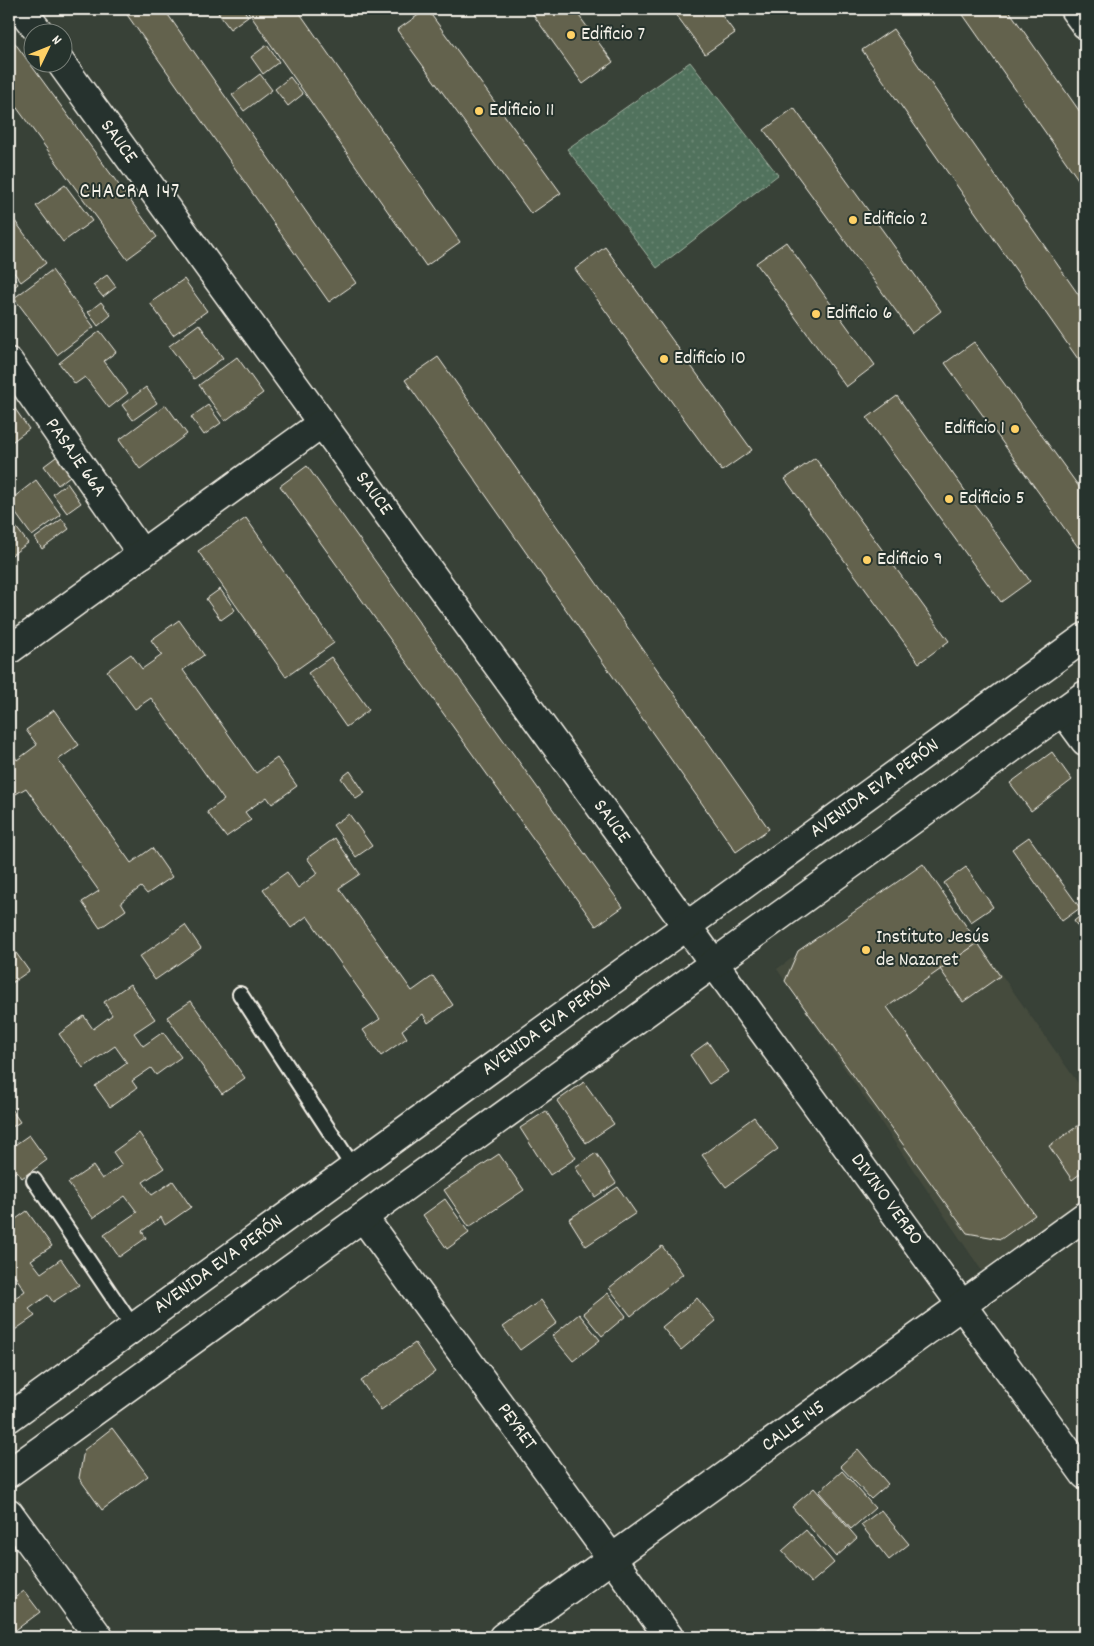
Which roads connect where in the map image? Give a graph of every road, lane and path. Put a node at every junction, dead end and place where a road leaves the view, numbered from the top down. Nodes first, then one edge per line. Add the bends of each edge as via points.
1 (21, 9) edge
2 (1074, 9) edge
3 (31, 22) edge
4 (1085, 24) edge
5 (67, 72) edge
6 (9, 362) edge
7 (322, 423) junction
8 (142, 554) junction
9 (1085, 637) edge
10 (9, 650) edge
11 (1085, 695) edge
12 (1063, 711) junction
13 (1085, 741) edge
14 (686, 926) junction
15 (714, 963) junction
16 (240, 994) dead end
17 (353, 1167) junction
18 (34, 1180) dead end
19 (1085, 1216) edge
20 (364, 1217) junction
21 (962, 1305) junction
22 (133, 1327) junction
23 (9, 1418) edge
24 (9, 1473) edge
25 (1085, 1475) edge
26 (9, 1513) edge
27 (612, 1558) junction
28 (99, 1637) edge
29 (503, 1637) edge
30 (669, 1637) edge

1 - 3 street
2 - 4 street
5 - 7 street, SAUCE
6 - 8 street, PASAJE 66A
7 - 8 street
7 - 14 street, SAUCE
8 - 10 street
9 - 14 street, AVENIDA EVA PERÓN
11 - 12 street
12 - 13 street
12 - 15 street
14 - 15 street, DIVINO VERBO
14 - 17 street, AVENIDA EVA PERÓN
15 - 20 street
15 - 21 street, DIVINO VERBO
16 - 17 lane
17 - 22 street, AVENIDA EVA PERÓN
18 - 22 lane
19 - 21 street, CALLE 145
20 - 24 street
20 - 27 street, PEYRET
21 - 25 street, DIVINO VERBO
21 - 27 street, CALLE 145
22 - 23 street, AVENIDA EVA PERÓN
26 - 28 street
27 - 29 street, CALLE 145
27 - 30 street, PEYRET

